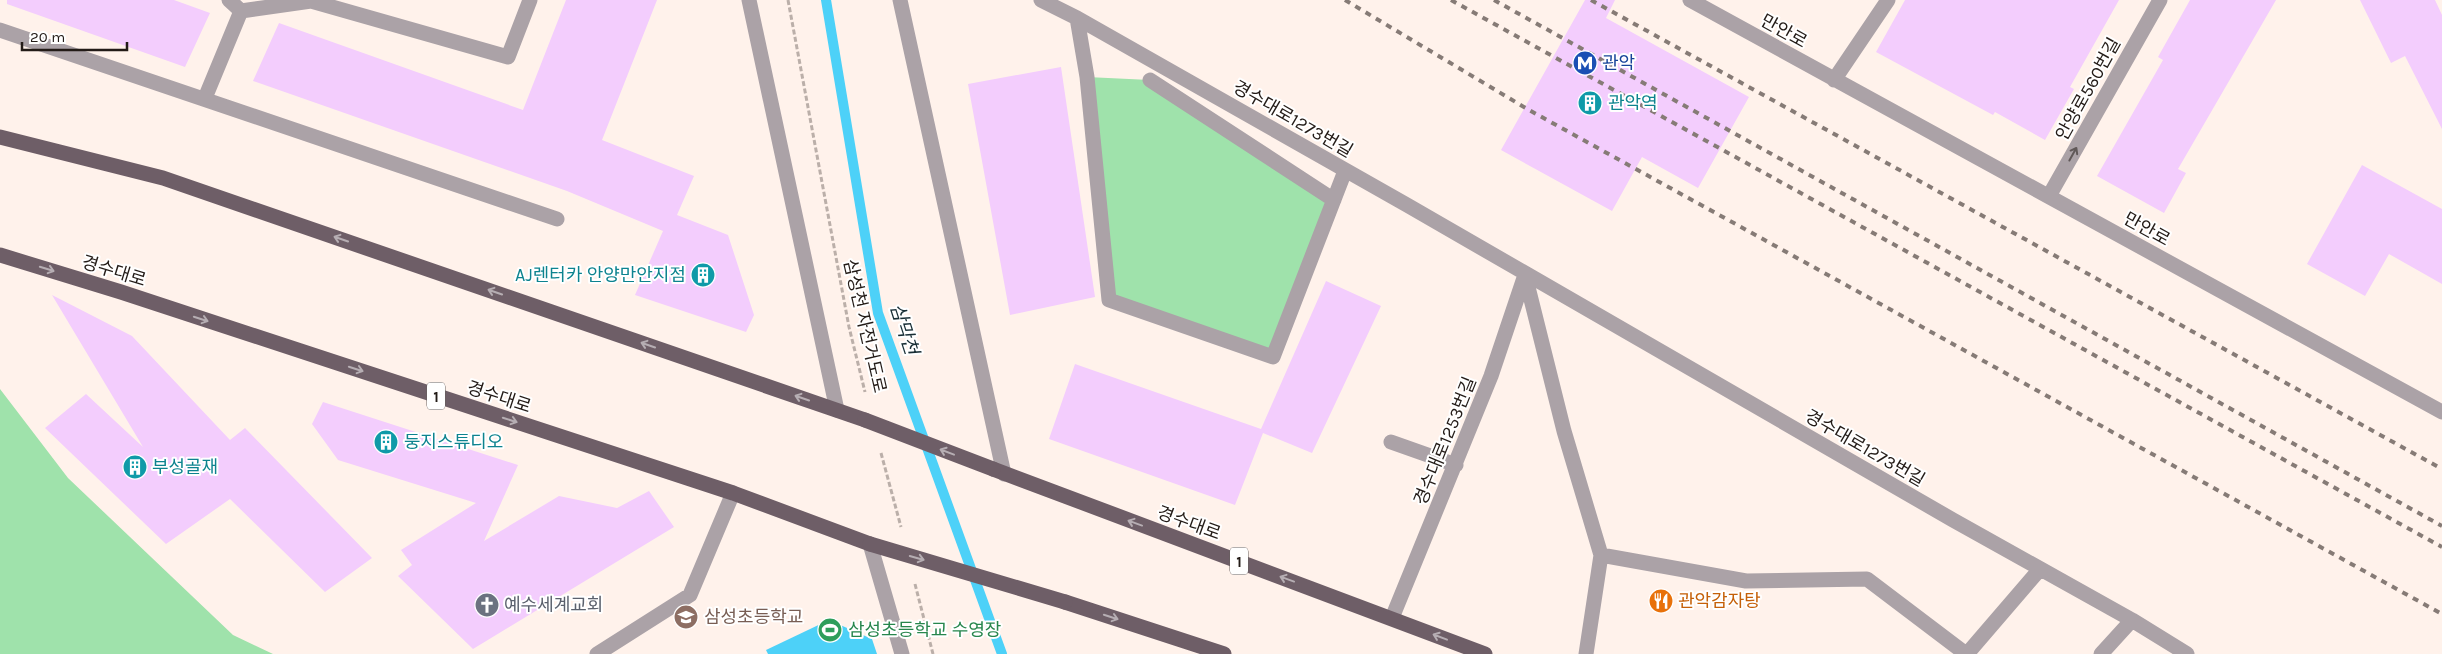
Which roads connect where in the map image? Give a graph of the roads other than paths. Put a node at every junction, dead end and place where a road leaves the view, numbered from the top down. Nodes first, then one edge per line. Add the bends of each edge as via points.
1 (230, 0) edge
2 (530, 0) edge
3 (749, 0) edge
4 (900, 0) edge
5 (1041, 0) edge
6 (1690, 0) edge
7 (1888, 0) edge
8 (2160, 0) edge
9 (358, 7) edge
10 (241, 11) junction
11 (1077, 18) junction
12 (0, 30) edge
13 (1150, 80) dead end
14 (1834, 80) junction
15 (205, 98) junction
16 (0, 138) edge
17 (1345, 171) junction
18 (2049, 196) junction
19 (1334, 200) junction
20 (557, 218) dead end
21 (0, 255) edge
22 (1525, 274) junction
23 (837, 410) junction
24 (2442, 412) edge
25 (1391, 442) dead end
26 (1456, 465) junction
27 (998, 471) junction
28 (733, 493) junction
29 (870, 544) junction
30 (1601, 555) junction
31 (2040, 569) junction
32 (1392, 618) junction
33 (2132, 620) junction
34 (596, 654) edge
35 (902, 654) edge
36 (1224, 654) edge
37 (1485, 654) edge
38 (1586, 654) edge
39 (1967, 654) edge
40 (2101, 654) edge
41 (2187, 654) edge

1 - 10 street
2 - 9 street via 508,57
3 - 23 street
4 - 27 street
5 - 11 street, 경수대로1273번길
6 - 14 street, 만안로
7 - 14 street
18 -> 8 street, 안양로560번길
9 - 10 street via 311,1
10 - 15 street
11 - 17 street, 경수대로1273번길
11 - 19 street via 1087,76 1109,300 1273,357
12 - 15 street
13 - 19 street
14 - 18 street, 만안로
15 - 20 street
23 -> 16 main road, 1 via 163,178
17 - 19 street
17 - 22 street, 경수대로1273번길
18 - 24 street, 만안로
21 -> 28 main road, 경수대로 / 1
22 - 26 street, 경수대로1253번길 via 1491,376
22 - 30 street via 1564,431
22 - 31 street, 경수대로1273번길
27 -> 23 main road, 1, bridge
25 - 26 street
26 - 32 street, 경수대로1253번길
32 -> 27 main road, 경수대로 / 1
28 - 29 main road, 경수대로 / 1
28 - 34 street via 690,595
29 - 35 street
29 -> 36 main road, 1, bridge
30 - 38 street
30 - 39 street via 1746,580 1866,579
31 - 33 street, 경수대로1273번길
31 - 39 street
37 -> 32 main road, 경수대로 / 1
33 - 40 street
33 - 41 street, 경수대로1273번길

